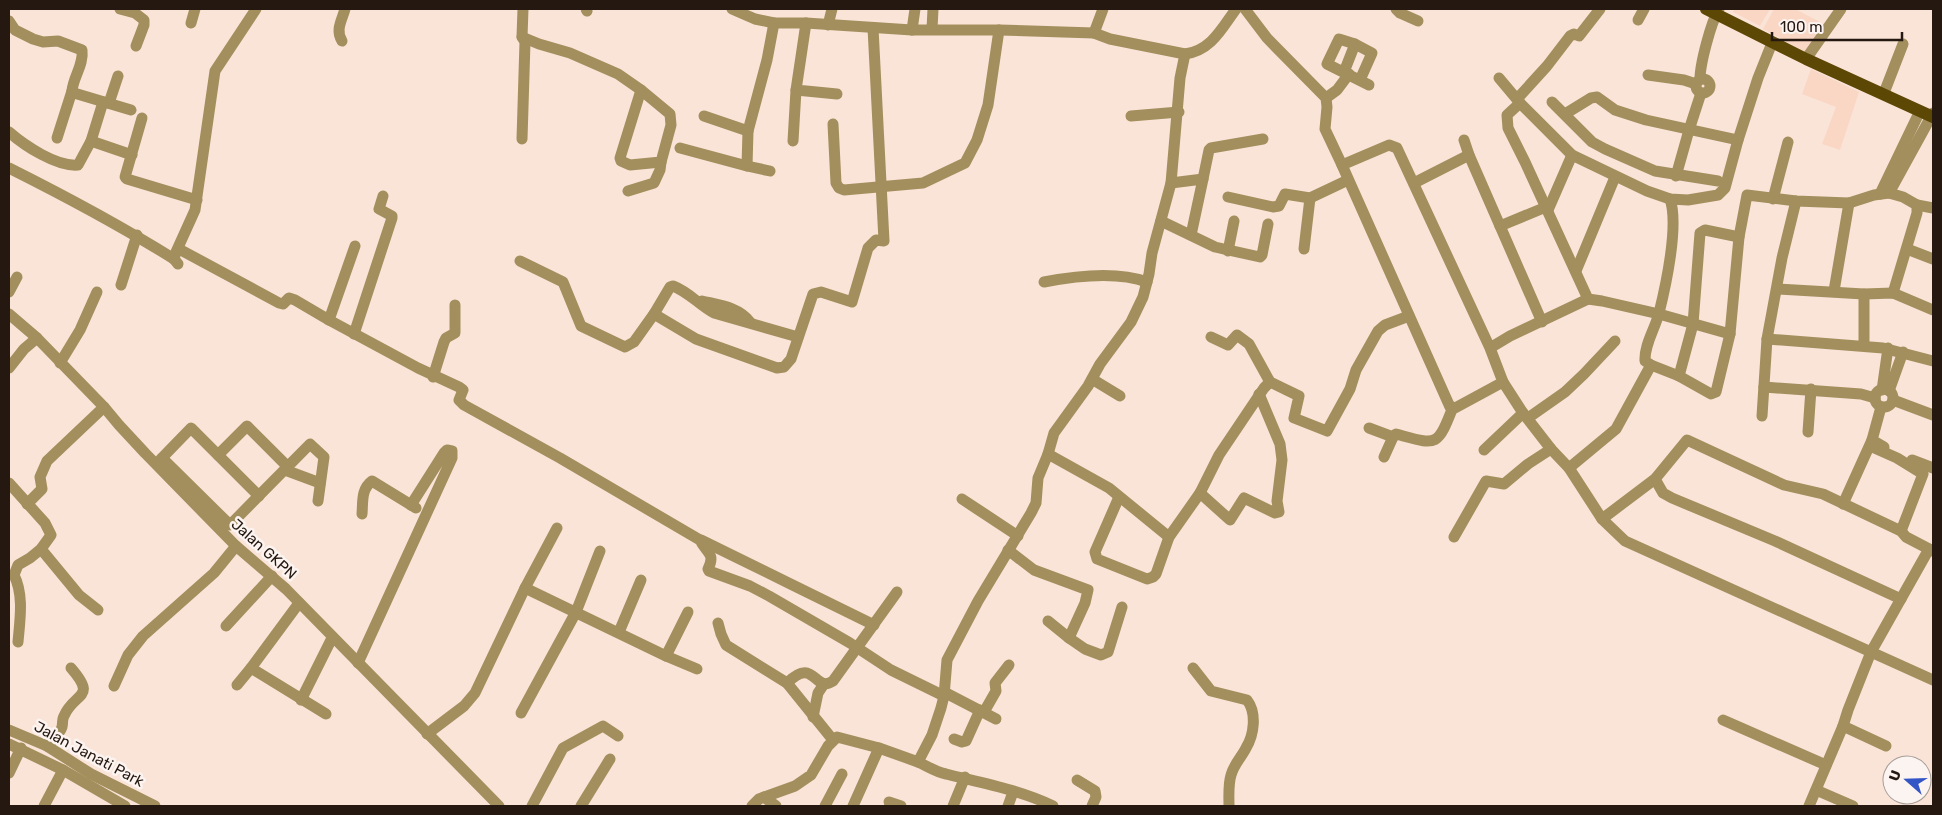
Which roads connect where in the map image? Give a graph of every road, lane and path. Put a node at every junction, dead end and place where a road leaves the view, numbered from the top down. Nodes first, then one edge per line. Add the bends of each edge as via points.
1 (120, 9) edge
2 (195, 9) edge
3 (256, 9) edge
4 (345, 9) edge
5 (523, 9) edge
6 (530, 9) edge
7 (732, 9) edge
8 (832, 9) edge
9 (915, 9) edge
10 (933, 9) edge
11 (1103, 9) edge
12 (1236, 9) edge
13 (1245, 9) edge
14 (1396, 9) edge
15 (1600, 9) edge
16 (1644, 9) edge
17 (1841, 9) edge
18 (1717, 13) edge
19 (761, 14) edge
20 (1638, 20) dead end
21 (9, 21) edge
22 (1418, 21) dead end
23 (774, 22) junction
24 (806, 22) junction
25 (191, 23) dead end
26 (828, 25) junction
27 (873, 28) junction
28 (932, 29) junction
29 (912, 30) junction
30 (999, 30) junction
31 (1094, 33) junction
32 (525, 39) junction
33 (342, 40) dead end
34 (1772, 43) junction
35 (1355, 44) junction
36 (1903, 44) dead end
37 (136, 46) dead end
38 (1185, 54) junction
39 (1806, 59) junction
40 (1347, 73) junction
41 (1648, 75) dead end
42 (118, 76) dead end
43 (1499, 78) dead end
44 (1699, 85) junction
45 (641, 90) junction
46 (796, 90) junction
47 (72, 91) junction
48 (1884, 93) junction
49 (837, 94) dead end
50 (1326, 98) junction
51 (1518, 101) junction
52 (1552, 102) dead end
53 (106, 103) junction
54 (131, 110) dead end
55 (1178, 112) junction
56 (1565, 114) junction
57 (1930, 114) edge
58 (704, 116) dead end
59 (1130, 116) dead end
60 (142, 118) dead end
61 (833, 124) dead end
62 (1688, 130) junction
63 (748, 131) junction
64 (9, 132) edge
65 (57, 138) dead end
66 (522, 139) dead end
67 (1262, 139) dead end
68 (1464, 140) dead end
69 (1738, 140) junction
70 (793, 141) dead end
71 (91, 142) junction
72 (1788, 142) dead end
73 (680, 148) dead end
74 (1572, 155) junction
75 (132, 156) junction
76 (1469, 156) junction
77 (661, 162) junction
78 (1342, 165) junction
79 (747, 166) junction
80 (9, 168) edge
81 (770, 171) dead end
82 (1676, 176) junction
83 (1615, 177) junction
84 (1203, 179) junction
85 (1348, 180) junction
86 (1718, 181) dead end
87 (1171, 183) junction
88 (1414, 183) junction
89 (881, 187) junction
90 (628, 191) dead end
91 (1885, 194) junction
92 (383, 196) dead end
93 (1228, 197) dead end
94 (1310, 198) junction
95 (1670, 199) junction
96 (1773, 199) junction
97 (197, 200) junction
98 (1796, 201) junction
99 (1849, 203) junction
100 (1917, 205) junction
101 (1933, 208) edge
102 (1547, 209) junction
103 (1234, 220) dead end
104 (1160, 221) junction
105 (1268, 224) dead end
106 (1500, 226) junction
107 (137, 235) junction
108 (1192, 235) junction
109 (1739, 237) junction
110 (355, 246) dead end
111 (1304, 249) dead end
112 (1907, 249) junction
113 (1228, 251) junction
114 (177, 257) junction
115 (1933, 259) edge
116 (520, 260) dead end
117 (1576, 271) junction
118 (17, 277) dead end
119 (1044, 282) dead end
120 (1147, 282) junction
121 (121, 285) dead end
122 (1777, 289) junction
123 (1834, 291) junction
124 (9, 292) edge
125 (97, 292) dead end
126 (1892, 293) junction
127 (1864, 294) junction
128 (1588, 299) junction
129 (455, 305) dead end
130 (1933, 310) edge
131 (9, 314) edge
132 (654, 314) junction
133 (1659, 314) junction
134 (1409, 316) junction
135 (330, 318) junction
136 (1542, 322) junction
137 (1693, 324) junction
138 (355, 332) junction
139 (1730, 334) junction
140 (798, 337) junction
141 (1211, 337) dead end
142 (37, 338) junction
143 (1767, 338) junction
144 (1615, 341) dead end
145 (1864, 345) junction
146 (1490, 348) junction
147 (1888, 348) junction
148 (1903, 352) junction
149 (1933, 361) edge
150 (60, 363) junction
151 (1651, 365) junction
152 (9, 368) edge
153 (1680, 376) junction
154 (433, 377) junction
155 (1092, 379) junction
156 (1270, 382) junction
157 (1503, 382) junction
158 (1764, 387) junction
159 (1811, 389) junction
160 (1259, 394) junction
161 (1120, 396) dead end
162 (1884, 397) junction
163 (104, 407) junction
164 (1453, 407) junction
165 (1933, 415) edge
166 (1526, 416) junction
167 (1762, 416) dead end
168 (1369, 428) dead end
169 (1808, 432) dead end
170 (1393, 437) junction
171 (1871, 443) junction
172 (1551, 449) junction
173 (1484, 450) dead end
174 (1048, 454) junction
175 (218, 455) junction
176 (1384, 457) dead end
177 (159, 461) junction
178 (286, 468) junction
179 (1569, 468) junction
180 (1933, 468) edge
181 (1656, 479) junction
182 (320, 483) junction
183 (9, 484) edge
184 (1200, 493) junction
185 (259, 496) junction
186 (1119, 498) junction
187 (962, 499) dead end
188 (318, 500) dead end
189 (27, 504) junction
190 (1843, 504) junction
191 (411, 505) junction
192 (362, 514) dead end
193 (426, 514) junction
194 (1602, 519) junction
195 (557, 528) dead end
196 (1901, 531) junction
197 (1018, 536) junction
198 (1169, 537) junction
199 (1454, 537) dead end
200 (700, 540) junction
201 (236, 546) junction
202 (41, 549) junction
203 (1008, 550) junction
204 (1931, 550) edge
205 (600, 551) dead end
206 (272, 576) junction
207 (641, 580) dead end
208 (525, 588) junction
209 (897, 592) dead end
210 (1901, 599) junction
211 (299, 603) junction
212 (1122, 607) dead end
213 (98, 610) dead end
214 (576, 612) junction
215 (688, 612) dead end
216 (1048, 621) dead end
217 (718, 622) dead end
218 (874, 625) junction
219 (226, 626) dead end
220 (619, 632) junction
221 (332, 638) junction
222 (1069, 638) junction
223 (18, 642) dead end
224 (858, 648) junction
225 (1871, 652) junction
226 (666, 656) junction
227 (358, 663) junction
228 (1009, 665) dead end
229 (71, 668) dead end
230 (251, 668) junction
231 (1193, 668) dead end
232 (697, 669) dead end
233 (1933, 680) edge
234 (787, 683) junction
235 (824, 684) junction
236 (237, 685) dead end
237 (114, 686) dead end
238 (944, 694) junction
239 (301, 700) junction
240 (982, 711) junction
241 (521, 713) dead end
242 (326, 714) dead end
243 (813, 716) junction
244 (996, 719) dead end
245 (1723, 720) dead end
246 (1843, 726) junction
247 (9, 730) edge
248 (427, 734) junction
249 (618, 736) dead end
250 (954, 739) dead end
251 (833, 740) junction
252 (9, 744) edge
253 (47, 746) junction
254 (1886, 746) dead end
255 (21, 748) junction
256 (879, 748) junction
257 (610, 759) dead end
258 (918, 762) junction
259 (1826, 765) junction
260 (63, 770) junction
261 (9, 773) edge
262 (842, 774) dead end
263 (965, 778) junction
264 (1077, 780) dead end
265 (1816, 790) junction
266 (1013, 792) junction
267 (104, 795) junction
268 (764, 797) junction
269 (889, 802) dead end
270 (44, 806) edge
271 (98, 806) edge
272 (125, 806) edge
273 (155, 806) edge
274 (500, 806) edge
275 (532, 806) edge
276 (580, 806) edge
277 (752, 806) edge
278 (776, 806) edge
279 (825, 806) edge
280 (853, 806) edge
281 (901, 806) edge
282 (953, 806) edge
283 (1008, 806) edge
284 (1053, 806) edge
285 (1092, 806) edge
286 (1229, 806) edge
287 (1809, 806) edge
288 (1853, 806) edge

1 - 37 street via 135,13 144,20
2 - 25 street
3 - 97 street via 215,71
4 - 33 street via 338,30
5 - 32 street
6 - 32 street
7 - 19 street
8 - 26 street
9 - 29 street
10 - 28 street
11 - 31 street
12 - 38 street via 1206,47
13 - 50 street via 1268,38
14 - 22 street
15 - 51 street via 1579,36 1570,36
16 - 20 street
17 - 39 street
18 - 34 main road
18 - 44 street via 1704,52
19 - 23 street
21 - 47 street via 15,30 33,39 43,42 58,40 82,50 81,65
23 - 24 street
23 - 63 street
24 - 26 street
24 - 46 street
26 - 27 street
27 - 29 street
27 - 89 street
28 - 29 street
28 - 30 street
30 - 31 street
30 - 89 street via 988,105 977,140 965,163 923,183
31 - 38 street
32 - 45 street via 570,53 618,74
32 - 66 street
34 - 39 main road
34 - 69 street
35 - 40 street
35 - 40 street via 1338,40 1327,63
35 - 40 street via 1377,55 1365,82
36 - 48 street
38 - 55 street
39 - 48 main road
40 - 50 street via 1336,90
41 - 44 street
42 - 53 street
43 - 51 street
44 - 62 street
45 - 77 street via 670,114 671,125
45 - 77 street via 621,162 630,165
46 - 49 street
46 - 70 street
47 - 53 street
47 - 65 street
48 - 57 main road
50 - 78 street via 1325,129
51 - 74 street
51 - 102 street via 1507,115 1508,128
52 - 56 street
53 - 54 street
53 - 71 street
55 - 59 street
55 - 87 street
56 - 62 street via 1597,97 1615,110
56 - 82 street via 1598,146 1655,171
57 - 91 street
58 - 63 street
60 - 75 street
61 - 89 street via 838,188
62 - 69 street
62 - 82 street
63 - 79 street
64 - 71 street via 48,158 72,166 78,164
67 - 84 street via 1211,148
68 - 76 street
69 - 95 street via 1725,188 1718,195
71 - 75 street
72 - 96 street
73 - 79 street
74 - 83 street
74 - 102 street
75 - 97 street via 127,179
76 - 88 street
76 - 106 street
77 - 90 street via 654,183
78 - 85 street
78 - 88 street via 1393,146
79 - 81 street
80 - 107 street
82 - 86 street
83 - 95 street
83 - 117 street
84 - 87 street
84 - 108 street
85 - 94 street
85 - 134 street
87 - 104 street
88 - 146 street
89 - 140 street via 884,241 876,240 868,248 852,302 821,292 813,294
91 - 99 street
91 - 100 street via 1903,197
92 - 138 street via 379,209 392,218
93 - 94 street via 1273,207 1279,206 1285,194
94 - 111 street
95 - 133 street via 1674,219
96 - 98 street
96 - 109 street via 1747,195
97 - 114 street
98 - 99 street
98 - 122 street
99 - 123 street
100 - 101 street
100 - 112 street via 1918,213
102 - 106 street
102 - 117 street
103 - 113 street
104 - 108 street
104 - 120 street
105 - 113 street via 1260,257
106 - 136 street
107 - 114 street
107 - 121 street
108 - 113 street
109 - 137 street via 1704,230 1700,233
109 - 139 street
110 - 135 street
112 - 115 street
112 - 126 street
114 - 135 street via 278,303 283,304 289,298 296,300
116 - 132 street via 563,282 581,326 625,347 634,342
117 - 128 street
118 - 124 street
119 - 120 street via 1077,276 1122,277
120 - 155 street via 1131,322
122 - 123 street
122 - 143 street
123 - 127 street
125 - 150 street
126 - 127 street
126 - 130 street
127 - 145 street
128 - 133 street
128 - 136 street
129 - 154 street via 455,334 446,338
131 - 142 street, Jalan GKPN
132 - 140 street via 670,287 675,287 714,313
132 - 140 street via 696,339 777,368 789,364
133 - 137 street
133 - 151 street via 1645,355 1645,361
134 - 156 street via 1378,331 1328,430 1294,418 1300,396
134 - 164 street via 1448,404
135 - 138 street
136 - 146 street
137 - 139 street
137 - 153 street
138 - 154 street
139 - 153 street via 1714,394
141 - 156 street via 1228,345 1238,335 1249,344
142 - 150 street, Jalan GKPN
142 - 152 street
143 - 145 street
143 - 158 street
144 - 166 street via 1564,392
145 - 147 street
146 - 157 street
147 - 148 street
147 - 162 street
148 - 149 street
148 - 162 street
150 - 163 street, Jalan GKPN
151 - 153 street
151 - 179 street via 1616,429
154 - 200 street via 462,389 459,399 464,405
155 - 161 street
155 - 174 street via 1054,433
156 - 160 street
157 - 164 street
157 - 166 street
158 - 159 street
158 - 167 street
159 - 162 street
159 - 169 street
160 - 184 street via 1219,455
160 - 184 street via 1280,444 1279,512 1244,498 1230,520
162 - 165 street
162 - 171 street
163 - 177 street, Jalan GKPN
163 - 189 street via 47,461 40,477 42,489
164 - 170 street via 1444,430 1438,439 1430,443 1396,434
166 - 172 street
166 - 173 street
168 - 170 street
170 - 176 street
171 - 180 street
171 - 190 street
171 - 196 street via 1923,474
172 - 179 street
172 - 199 street via 1504,484 1486,481
174 - 186 street via 1109,488
174 - 197 street via 1038,478 1036,503
175 - 177 street via 191,428
175 - 178 street via 247,426
175 - 185 street
177 - 185 street via 230,525
177 - 201 street, Jalan GKPN
178 - 182 street
178 - 182 street via 310,444 324,457
178 - 185 street
179 - 194 street
181 - 190 street via 1687,440 1784,485 1823,494
181 - 194 street
181 - 210 street via 1660,490 1672,498
182 - 188 street
183 - 189 street
184 - 198 street
186 - 198 street
186 - 198 street via 1095,552 1097,559 1151,578 1156,574
187 - 197 street
189 - 202 street via 51,531 50,538
190 - 196 street
191 - 192 street via 372,481 364,491
191 - 193 street
191 - 193 street via 444,453 452,451 452,458
193 - 227 street
194 - 225 street via 1625,541
195 - 208 street
196 - 204 street
197 - 203 street
200 - 218 street
200 - 224 street via 711,556 709,572 750,586
201 - 206 street, Jalan GKPN
201 - 237 street via 214,573 143,636 128,655
202 - 213 street via 79,595
202 - 223 street via 18,565 14,574 20,586
203 - 222 street via 1034,570 1088,590
203 - 238 street via 947,660
204 - 210 street
205 - 214 street
206 - 211 street, Jalan GKPN
206 - 219 street
207 - 220 street
208 - 214 street
208 - 248 street via 475,693 464,706
209 - 218 street
210 - 225 street
211 - 221 street, Jalan GKPN
211 - 230 street
212 - 222 street via 1108,652 1104,655 1085,649
214 - 220 street
214 - 241 street
215 - 226 street
216 - 222 street
217 - 234 street via 726,645
218 - 224 street
220 - 226 street
221 - 227 street, Jalan GKPN
221 - 239 street
224 - 235 street via 834,681
224 - 238 street via 914,682
225 - 233 street
225 - 246 street
226 - 232 street
227 - 248 street, Jalan GKPN
228 - 240 street via 995,683 996,691
229 - 253 street via 84,683 82,692 64,714 62,729
230 - 236 street
230 - 239 street
231 - 286 street via 1211,691 1247,700 1253,715 1247,748 1235,763 1230,777
234 - 235 street via 802,672
234 - 243 street
235 - 243 street via 818,693
238 - 240 street
238 - 258 street via 932,735
239 - 242 street
240 - 244 street
240 - 250 street via 966,741
243 - 251 street
245 - 259 street
246 - 254 street
246 - 259 street
247 - 253 street, Jalan Janati Park
248 - 274 street, Jalan GKPN
249 - 275 street via 602,726 564,748
251 - 256 street via 843,738
251 - 268 street via 811,775 795,786
252 - 255 street
253 - 273 street, Jalan Janati Park via 91,774
255 - 260 street
255 - 261 street
256 - 258 street
256 - 280 street
257 - 276 street
258 - 263 street via 945,774
259 - 265 street
260 - 267 street
260 - 270 street
262 - 279 street
263 - 266 street
263 - 282 street
264 - 285 street via 1096,792
265 - 287 street
265 - 288 street
266 - 283 street
266 - 284 street
267 - 271 street
267 - 272 street
268 - 277 street
268 - 278 street
269 - 281 street

